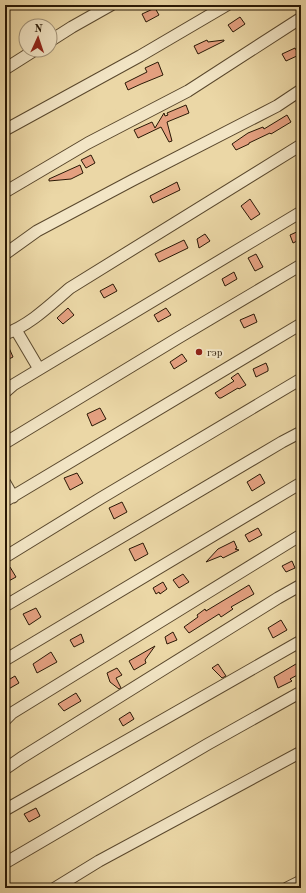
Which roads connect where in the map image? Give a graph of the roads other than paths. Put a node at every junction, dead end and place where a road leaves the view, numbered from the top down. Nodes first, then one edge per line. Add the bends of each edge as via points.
1 (110, 5) edge
2 (227, 5) edge
3 (301, 18) edge
4 (58, 36) edge
5 (23, 58) edge
6 (5, 69) edge
7 (301, 90) edge
8 (5, 130) edge
9 (301, 145) edge
10 (5, 192) edge
11 (301, 212) edge
12 (5, 254) edge
13 (301, 265) edge
14 (301, 324) edge
15 (16, 330) junction
16 (5, 334) edge
17 (39, 369) junction
18 (301, 379) edge
19 (5, 392) edge
20 (301, 432) edge
21 (5, 444) edge
22 (301, 483) edge
23 (5, 484) edge
24 (9, 499) edge
25 (301, 535) edge
26 (5, 557) edge
27 (301, 585) edge
28 (5, 606) edge
29 (301, 641) edge
30 (5, 660) edge
31 (301, 692) edge
32 (5, 720) edge
33 (301, 752) edge
34 (5, 769) edge
35 (5, 810) edge
36 (5, 863) edge
37 (301, 881) edge
38 (55, 888) edge
39 (287, 888) edge

1 - 4 street
2 - 8 street
3 - 10 street via 188,91
5 - 6 street
7 - 12 street via 278,106 36,231
9 - 15 street via 70,288
11 - 17 street
13 - 21 street
14 - 24 street
15 - 16 street
15 - 17 street
17 - 19 street
18 - 26 street
20 - 28 street
22 - 30 street
23 - 24 street
25 - 32 street via 12,713
27 - 34 street
29 - 35 street
31 - 36 street
33 - 38 street via 99,861
37 - 39 street

